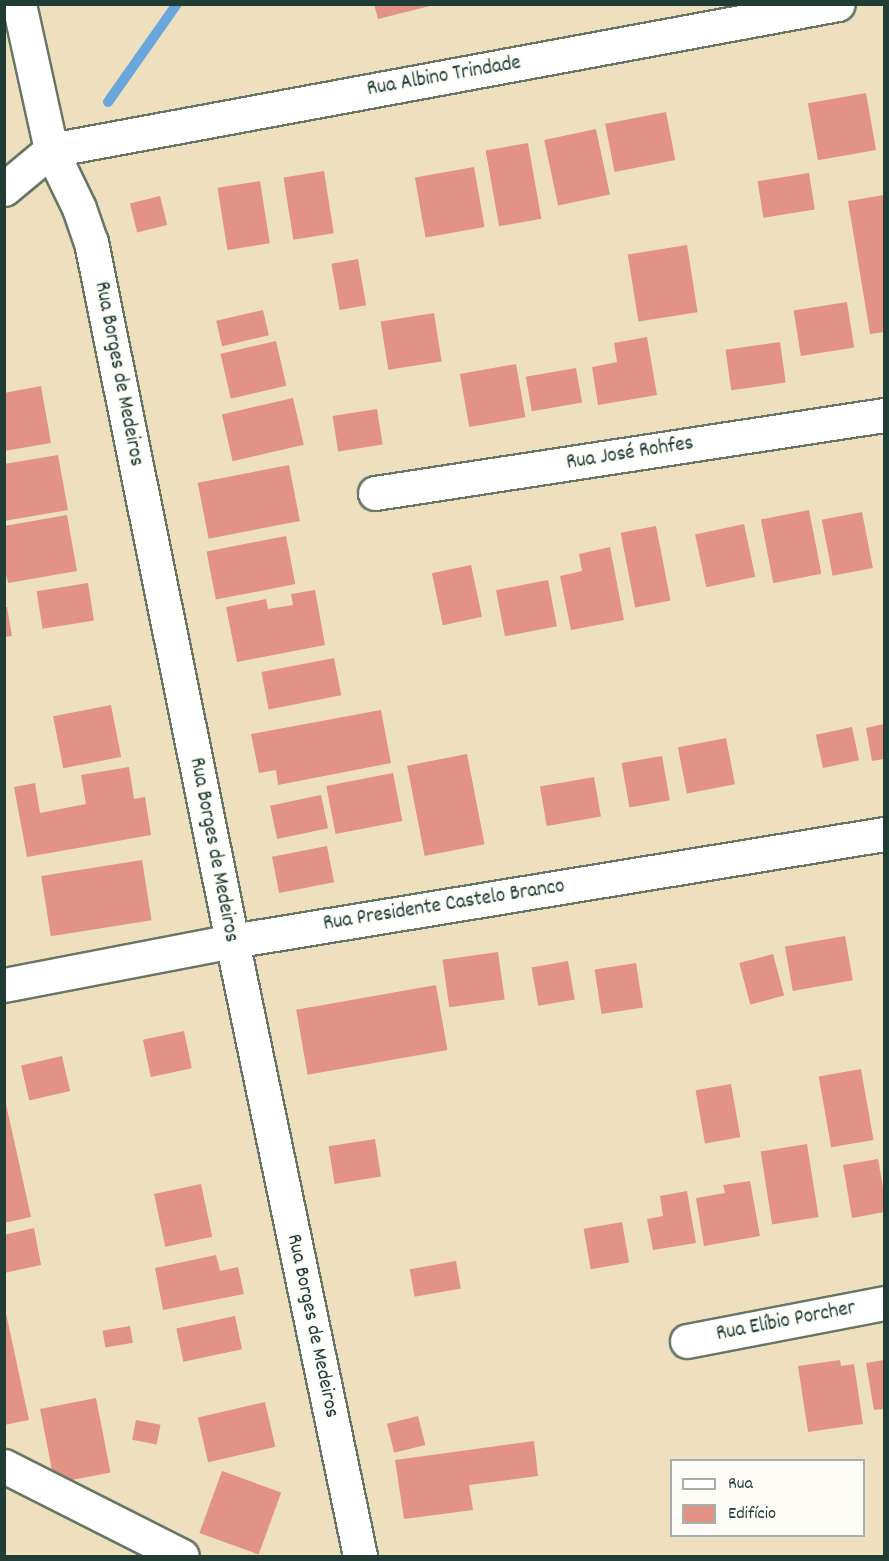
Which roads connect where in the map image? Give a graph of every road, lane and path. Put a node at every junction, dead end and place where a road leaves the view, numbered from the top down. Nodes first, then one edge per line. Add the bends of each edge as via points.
1 (19, 4) edge
2 (838, 4) edge
3 (51, 150) junction
4 (4, 189) edge
5 (885, 415) edge
6 (375, 493) dead end
7 (885, 834) edge
8 (231, 941) junction
9 (4, 985) edge
10 (885, 1303) edge
11 (687, 1341) dead end
12 (4, 1466) edge
13 (182, 1557) edge
14 (360, 1557) edge

1 - 3 street, Rua Borges de Medeiros
2 - 3 street, Rua Albino Trindade
3 - 4 street
3 - 8 street, Rua Borges de Medeiros via 91,242
5 - 6 street, Rua José Rohfes
7 - 8 street, Rua Presidente Castelo Branco
8 - 9 street, Rua Presidente Castelo Branco
8 - 14 street, Rua Borges de Medeiros
10 - 11 street, Rua Elíbio Porcher
12 - 13 street

